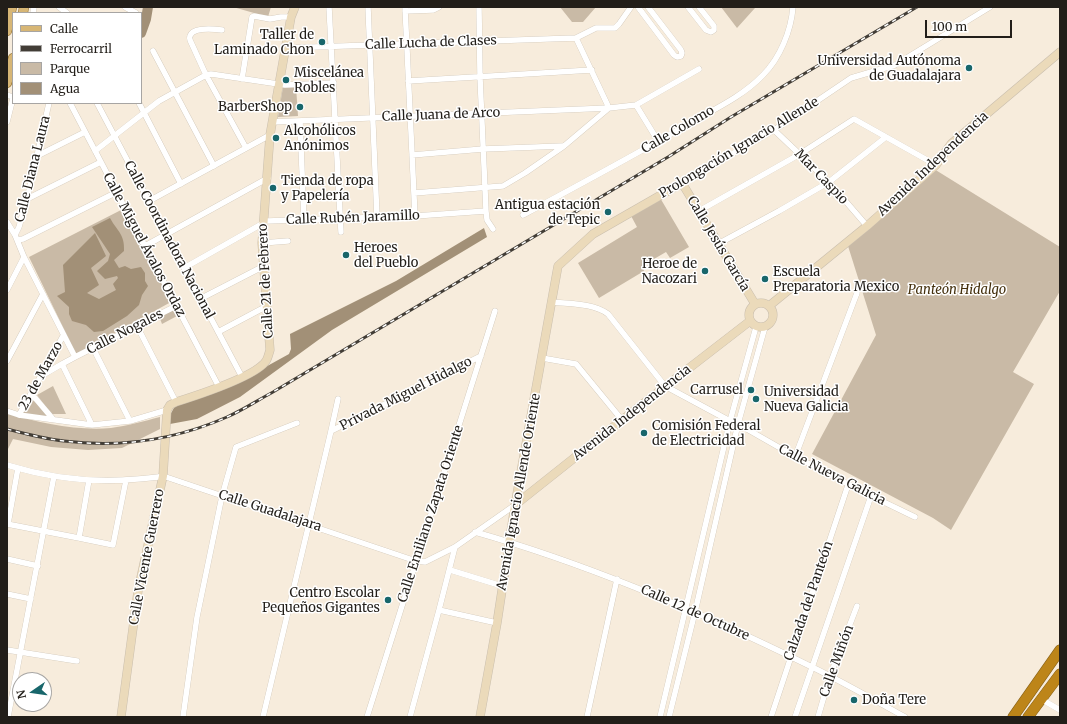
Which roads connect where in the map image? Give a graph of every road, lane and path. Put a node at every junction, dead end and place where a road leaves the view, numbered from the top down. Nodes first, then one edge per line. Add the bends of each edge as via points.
1 (12, 7) edge
2 (125, 7) edge
3 (295, 7) edge
4 (329, 7) edge
5 (368, 7) edge
6 (440, 7) edge
7 (479, 7) edge
8 (631, 7) edge
9 (638, 7) edge
10 (648, 7) edge
11 (688, 7) edge
12 (699, 7) edge
13 (793, 7) edge
14 (990, 7) edge
15 (405, 9) edge
16 (134, 12) edge
17 (291, 17) junction
18 (222, 30) dead end
19 (7, 31) edge
20 (576, 38) junction
21 (479, 41) junction
22 (406, 44) junction
23 (370, 45) junction
24 (332, 46) junction
25 (285, 48) junction
26 (153, 51) dead end
27 (1060, 52) edge
28 (12, 63) edge
29 (699, 69) dead end
30 (592, 70) junction
31 (206, 75) junction
32 (480, 77) junction
33 (242, 79) junction
34 (408, 81) junction
35 (7, 83) edge
36 (334, 84) junction
37 (279, 85) junction
38 (174, 92) junction
39 (12, 101) edge
40 (50, 104) edge
41 (71, 104) edge
42 (98, 104) edge
43 (140, 104) edge
44 (636, 105) junction
45 (609, 108) junction
46 (144, 113) junction
47 (483, 113) junction
48 (410, 116) junction
49 (373, 118) junction
50 (336, 119) junction
51 (300, 121) junction
52 (7, 122) edge
53 (272, 122) junction
54 (774, 130) junction
55 (85, 132) junction
56 (270, 135) junction
57 (115, 136) junction
58 (886, 137) junction
59 (658, 141) junction
60 (564, 146) junction
61 (246, 148) junction
62 (483, 149) junction
63 (95, 151) junction
64 (800, 154) junction
65 (412, 155) junction
66 (37, 156) junction
67 (101, 162) junction
68 (936, 165) junction
69 (214, 166) junction
70 (268, 178) junction
71 (829, 182) junction
72 (682, 183) junction
73 (181, 184) junction
74 (485, 188) junction
75 (116, 192) junction
76 (414, 193) junction
77 (26, 199) junction
78 (149, 201) junction
79 (699, 211) junction
80 (486, 212) junction
81 (415, 216) junction
82 (523, 216) dead end
83 (377, 217) junction
84 (340, 218) junction
85 (304, 220) junction
86 (7, 222) edge
87 (263, 223) junction
88 (867, 226) junction
89 (493, 229) dead end
90 (341, 232) dead end
91 (166, 234) junction
92 (16, 237) junction
93 (288, 241) dead end
94 (262, 243) junction
95 (718, 244) junction
96 (145, 246) junction
97 (24, 257) junction
98 (264, 266) junction
99 (558, 266) joint
100 (184, 268) junction
101 (7, 290) edge
102 (857, 293) dead end
103 (43, 294) junction
104 (200, 299) junction
105 (552, 302) junction
106 (755, 304) junction
107 (176, 306) junction
108 (267, 306) junction
109 (769, 306) junction
110 (495, 311) dead end
111 (753, 324) junction
112 (137, 326) junction
113 (765, 327) junction
114 (218, 332) junction
115 (63, 336) junction
116 (93, 348) junction
117 (481, 356) junction
118 (75, 357) junction
119 (542, 358) junction
120 (7, 361) edge
121 (62, 364) junction
122 (43, 375) junction
123 (242, 377) junction
124 (219, 386) junction
125 (665, 386) junction
126 (31, 395) junction
127 (338, 399) dead end
128 (176, 402) junction
129 (167, 410) junction
130 (7, 411) edge
131 (19, 415) junction
132 (53, 419) junction
133 (622, 420) junction
134 (130, 421) junction
135 (730, 421) junction
136 (298, 423) dead end
137 (738, 424) junction
138 (92, 425) junction
139 (331, 431) junction
140 (795, 457) junction
141 (7, 465) edge
142 (18, 468) junction
143 (54, 476) junction
144 (163, 476) junction
145 (89, 480) junction
146 (126, 480) junction
147 (848, 485) junction
148 (222, 496) junction
149 (871, 496) junction
150 (515, 505) junction
151 (915, 517) dead end
152 (7, 524) edge
153 (309, 524) junction
154 (44, 532) junction
155 (475, 532) junction
156 (79, 538) junction
157 (509, 542) junction
158 (455, 547) junction
159 (7, 559) edge
160 (416, 561) junction
161 (38, 566) junction
162 (450, 570) junction
163 (616, 579) junction
164 (502, 586) junction
165 (7, 594) edge
166 (31, 599) junction
167 (857, 606) dead end
168 (687, 609) junction
169 (439, 610) junction
170 (695, 612) junction
171 (497, 623) junction
172 (7, 650) edge
173 (1060, 650) edge
174 (20, 653) junction
175 (790, 657) junction
176 (77, 661) dead end
177 (812, 667) junction
178 (1060, 674) edge
179 (830, 676) junction
180 (1041, 699) junction
181 (1060, 710) edge
182 (8, 717) edge
183 (121, 717) edge
184 (183, 717) edge
185 (263, 717) edge
186 (367, 717) edge
187 (410, 717) edge
188 (480, 717) edge
189 (587, 717) edge
190 (660, 717) edge
191 (669, 717) edge
192 (771, 717) edge
193 (795, 717) edge
194 (818, 717) edge
195 (905, 717) edge
196 (1013, 717) edge
197 (1028, 717) edge

1 - 19 main road
2 - 16 street
3 - 17 main road, Calle 21 de Febrero
4 - 24 street
5 - 23 street
6 - 15 street via 433,10
7 - 21 street
8 - 20 street via 615,28 594,29
9 - 10 street via 674,55 681,56 681,50
11 - 12 street via 706,30 711,32 714,30 713,25
13 - 59 street, Calle Colomo via 785,40 763,75 738,95
14 - 54 street, Prolongación Ignacio Allende via 895,66 851,78
15 - 22 street
17 - 25 main road, Calle 21 de Febrero
17 - 33 street via 270,19 254,16 251,19
18 - 31 street via 204,28 189,37
20 - 21 street, Calle Lucha de Clases
20 - 30 street
21 - 22 street, Calle Lucha de Clases
21 - 32 street
22 - 23 street, Calle Lucha de Clases
22 - 34 street
23 - 24 street, Calle Lucha de Clases
23 - 49 street
24 - 25 street, Calle Lucha de Clases
24 - 36 street
25 - 37 main road, Calle 21 de Febrero
26 - 38 street
27 - 68 main road, Avenida Independencia via 950,144
28 - 35 main road
29 - 44 street
30 - 32 street
30 - 45 street
31 - 33 street
31 - 38 street
31 - 61 street
32 - 34 street
32 - 47 street
33 - 37 street
34 - 48 street
36 - 37 street
36 - 50 street
37 - 53 main road, Calle 21 de Febrero
38 - 46 street
38 - 69 street
39 - 52 street
40 - 66 street, Calle Diana Laura
41 - 55 street, Calle Miguel Ávalos Ordaz
42 - 57 street, Calle Coordinadora Nacional
43 - 46 street
44 - 45 street, Calle Juana de Arco
44 - 59 street
45 - 47 street, Calle Juana de Arco
45 - 60 street
46 - 57 street
46 - 73 street
47 - 48 street, Calle Juana de Arco
47 - 62 street
48 - 49 street, Calle Juana de Arco
48 - 65 street
49 - 50 street, Calle Juana de Arco
49 - 83 street
50 - 51 street, Calle Juana de Arco
50 - 84 street
51 - 53 street, Calle Juana de Arco
51 - 85 street
53 - 56 main road, Calle 21 de Febrero
54 - 64 street, Mar Caspio
54 - 72 street, Prolongación Ignacio Allende
55 - 63 street, Calle Miguel Ávalos Ordaz
55 - 66 street
56 - 61 street
56 - 70 main road, Calle 21 de Febrero
57 - 63 street
57 - 78 street, Calle Coordinadora Nacional
58 - 64 street via 854,119
58 - 68 street
58 - 71 street
59 - 82 street, Calle Colomo
60 - 62 street
60 - 74 street via 503,186
61 - 69 street
62 - 65 street
62 - 74 street
63 - 67 street, Calle Miguel Ávalos Ordaz
64 - 71 street, Mar Caspio
64 - 79 street
65 - 76 street
66 - 77 street, Calle Diana Laura
67 - 75 street, Calle Miguel Ávalos Ordaz
67 - 77 street
68 - 88 main road, Avenida Independencia
69 - 73 street
70 - 87 main road, Calle 21 de Febrero
70 - 91 street
71 - 88 street, Mar Caspio
71 - 95 street
72 - 79 main road, Calle Jesús García
72 - 99 main road, Prolongación Ignacio Allende via 593,234
73 - 78 street
74 - 76 street
74 - 80 street
75 - 92 street via 23,239
75 - 96 street, Calle Miguel Ávalos Ordaz
76 - 81 street
77 - 92 street, Calle Diana Laura
78 - 91 street, Calle Coordinadora Nacional
79 - 95 main road, Calle Jesús García
80 - 81 street, Calle Rubén Jaramillo
80 - 89 street via 487,220
81 - 83 street, Calle Rubén Jaramillo
83 - 84 street, Calle Rubén Jaramillo
84 - 85 street, Calle Rubén Jaramillo
84 - 90 street
85 - 87 street, Calle Rubén Jaramillo
86 - 92 street
87 - 94 main road, Calle 21 de Febrero
87 - 100 street, Calle Rubén Jaramillo
88 - 109 main road, Avenida Independencia
91 - 96 street
91 - 100 street, Calle Coordinadora Nacional
92 - 97 street
93 - 94 street
94 - 98 main road, Calle 21 de Febrero
95 - 106 main road, Calle Jesús García
96 - 107 street, Calle Miguel Ávalos Ordaz
97 - 101 street
97 - 103 street
98 - 104 street
98 - 108 main road, Calle 21 de Febrero
99 - 105 main road, Avenida Ignacio Allende Oriente
100 - 104 street, Calle Coordinadora Nacional
102 - 140 street
103 - 115 street
103 - 120 street
104 - 114 street, Calle Coordinadora Nacional
105 - 119 main road, Avenida Ignacio Allende Oriente
105 - 125 street via 591,307 608,314
106 - 109 main road
106 - 111 main road via 749,314
107 - 112 street, Calle Nogales
107 - 124 street, Calle Miguel Ávalos Ordaz
108 - 114 street
108 - 123 main road, Calle 21 de Febrero via 270,350 268,356 259,368
109 - 113 main road via 773,312 773,320
110 - 117 street, Calle Emiliano Zapata Oriente
111 - 113 main road
111 - 125 main road, Avenida Independencia
111 - 135 street
112 - 116 street, Calle Nogales
112 - 128 street
113 - 137 street
114 - 123 street, Calle Coordinadora Nacional
115 - 118 street
115 - 122 street, 23 de Marzo
116 - 118 street, Calle Nogales
116 - 134 street
117 - 139 street, Privada Miguel Hidalgo
117 - 160 street, Calle Emiliano Zapata Oriente
118 - 121 street, Calle Nogales
119 - 133 street via 576,364
119 - 150 main road, Avenida Ignacio Allende Oriente
121 - 122 street, Calle Nogales
121 - 138 street
122 - 126 street, 23 de Marzo
123 - 124 main road, Calle 21 de Febrero
124 - 128 main road, Calle 21 de Febrero
125 - 133 main road, Avenida Independencia
125 - 135 street, Calle Nueva Galicia
126 - 131 street, 23 de Marzo
126 - 132 street
127 - 139 street
128 - 129 main road, Calle 21 de Febrero
129 - 134 street
129 - 144 main road, Calle Vicente Guerrero
130 - 131 street
131 - 132 street
132 - 138 street
133 - 150 main road, Avenida Independencia
134 - 138 street
135 - 137 street, Calle Nueva Galicia
135 - 168 street
136 - 148 street via 236,447
137 - 140 street, Calle Nueva Galicia
137 - 170 street
139 - 153 street
140 - 147 street, Calle Nueva Galicia
141 - 142 street, Calle Guadalajara
142 - 143 street, Calle Guadalajara
142 - 152 street
143 - 145 street, Calle Guadalajara
143 - 154 street
144 - 146 street, Calle Guadalajara
144 - 148 street, Calle Guadalajara
144 - 183 main road, Calle Vicente Guerrero via 138,591
145 - 146 street, Calle Guadalajara
145 - 156 street
146 - 156 street via 113,546
147 - 149 street, Calle Nueva Galicia
147 - 175 street, Calzada del Panteón
148 - 153 street, Calle Guadalajara
148 - 184 street via 197,617
149 - 151 street, Calle Nueva Galicia
149 - 177 street, Calzada del Panteón
150 - 155 street
150 - 157 main road, Avenida Ignacio Allende Oriente
152 - 154 street
153 - 160 street, Calle Guadalajara
153 - 185 street
154 - 156 street
154 - 161 street
155 - 157 street, Calle 12 de Octubre
155 - 158 street
157 - 163 street, Calle 12 de Octubre
157 - 164 main road, Avenida Ignacio Allende Oriente
158 - 160 street via 425,562
158 - 162 street
159 - 161 street
160 - 186 street, Calle Emiliano Zapata Oriente
161 - 166 street
162 - 164 street
162 - 169 street
163 - 168 street, Calle 12 de Octubre
163 - 189 street
164 - 171 main road, Avenida Ignacio Allende Oriente
165 - 166 street
166 - 174 street
167 - 179 street, Calle Miñón
168 - 170 street, Calle 12 de Octubre
168 - 190 street
169 - 171 street
169 - 187 street
170 - 175 street, Calle 12 de Octubre
170 - 191 street
171 - 188 main road, Avenida Ignacio Allende Oriente
172 - 174 street
173 - 196 highway
174 - 176 street
174 - 182 street
175 - 177 street, Calle 12 de Octubre
175 - 192 street, Calzada del Panteón
177 - 179 street, Calle 12 de Octubre
177 - 193 street, Calzada del Panteón
178 - 180 highway
179 - 194 street, Calle Miñón
179 - 195 street, Calle 12 de Octubre
180 - 181 street
180 - 197 highway

